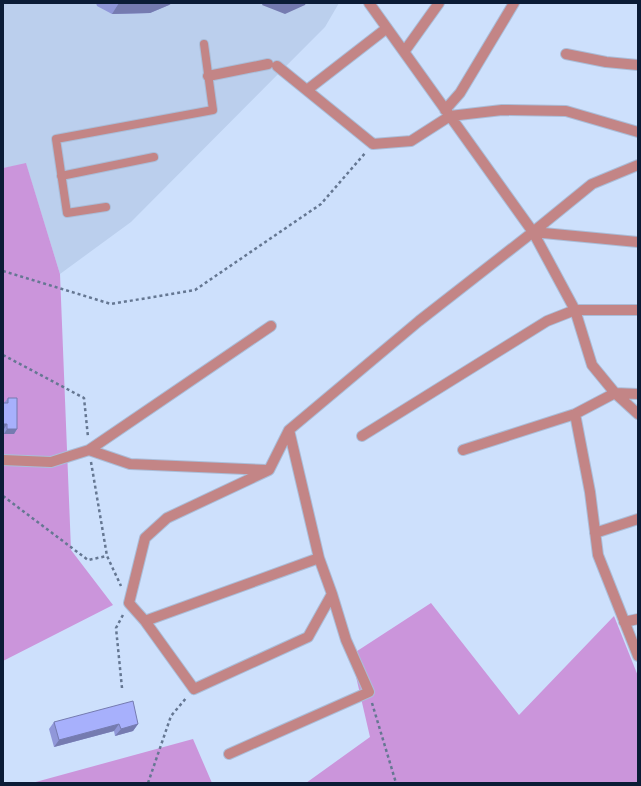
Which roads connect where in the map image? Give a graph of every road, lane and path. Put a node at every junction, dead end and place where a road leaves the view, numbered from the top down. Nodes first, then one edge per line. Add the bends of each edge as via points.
1 (369, 3) edge
2 (439, 3) edge
3 (514, 3) edge
4 (387, 28) junction
5 (204, 44) dead end
6 (404, 52) junction
7 (566, 54) dead end
8 (638, 65) edge
9 (208, 76) junction
10 (307, 90) junction
11 (447, 113) junction
12 (638, 132) edge
13 (373, 144) junction
14 (154, 157) dead end
15 (638, 165) edge
16 (61, 176) junction
17 (106, 207) dead end
18 (533, 232) junction
19 (638, 242) edge
20 (3, 271) edge
21 (575, 310) junction
22 (638, 310) edge
23 (271, 326) dead end
24 (3, 354) edge
25 (615, 392) junction
26 (638, 394) edge
27 (575, 414) junction
28 (638, 414) edge
29 (289, 430) junction
30 (362, 436) dead end
31 (89, 450) junction
32 (463, 450) dead end
33 (3, 460) edge
34 (269, 470) junction
35 (3, 496) edge
36 (638, 519) edge
37 (595, 533) junction
38 (107, 556) junction
39 (319, 558) junction
40 (332, 594) junction
41 (128, 603) junction
42 (638, 619) edge
43 (145, 621) junction
44 (624, 622) junction
45 (638, 656) edge
46 (122, 688) dead end
47 (194, 689) junction
48 (369, 692) junction
49 (229, 754) dead end
50 (148, 783) edge
51 (396, 783) edge

1 - 4 street
2 - 6 street
3 - 11 street
4 - 6 street
4 - 10 street
5 - 9 lane
6 - 11 street
7 - 8 street
9 - 10 street via 273,65
9 - 16 lane via 213,110 56,139
10 - 13 street
11 - 12 street via 502,110 566,111
11 - 13 street via 410,141
11 - 18 street
13 - 20 path via 321,204 194,290 111,304
14 - 16 lane
15 - 18 street via 592,184
16 - 17 lane via 67,213
18 - 19 street
18 - 21 street
18 - 29 street via 419,321
21 - 22 street
21 - 25 street via 592,365
21 - 30 street via 547,321
23 - 31 street
24 - 31 path via 84,398
25 - 26 street
25 - 27 street
25 - 28 street
27 - 32 street
27 - 37 street
29 - 34 street
29 - 39 street
31 - 33 street via 51,462
31 - 34 street via 130,464
31 - 38 path
34 - 41 street via 167,518 145,538
35 - 38 path via 88,560
36 - 37 street
37 - 44 street via 598,555
38 - 41 path
39 - 40 street
39 - 43 street
40 - 47 street via 308,637
40 - 48 street via 346,640
41 - 43 street
41 - 46 path via 116,628
42 - 44 street
43 - 47 street
44 - 45 street
47 - 50 path via 171,716
48 - 49 street
48 - 51 path

